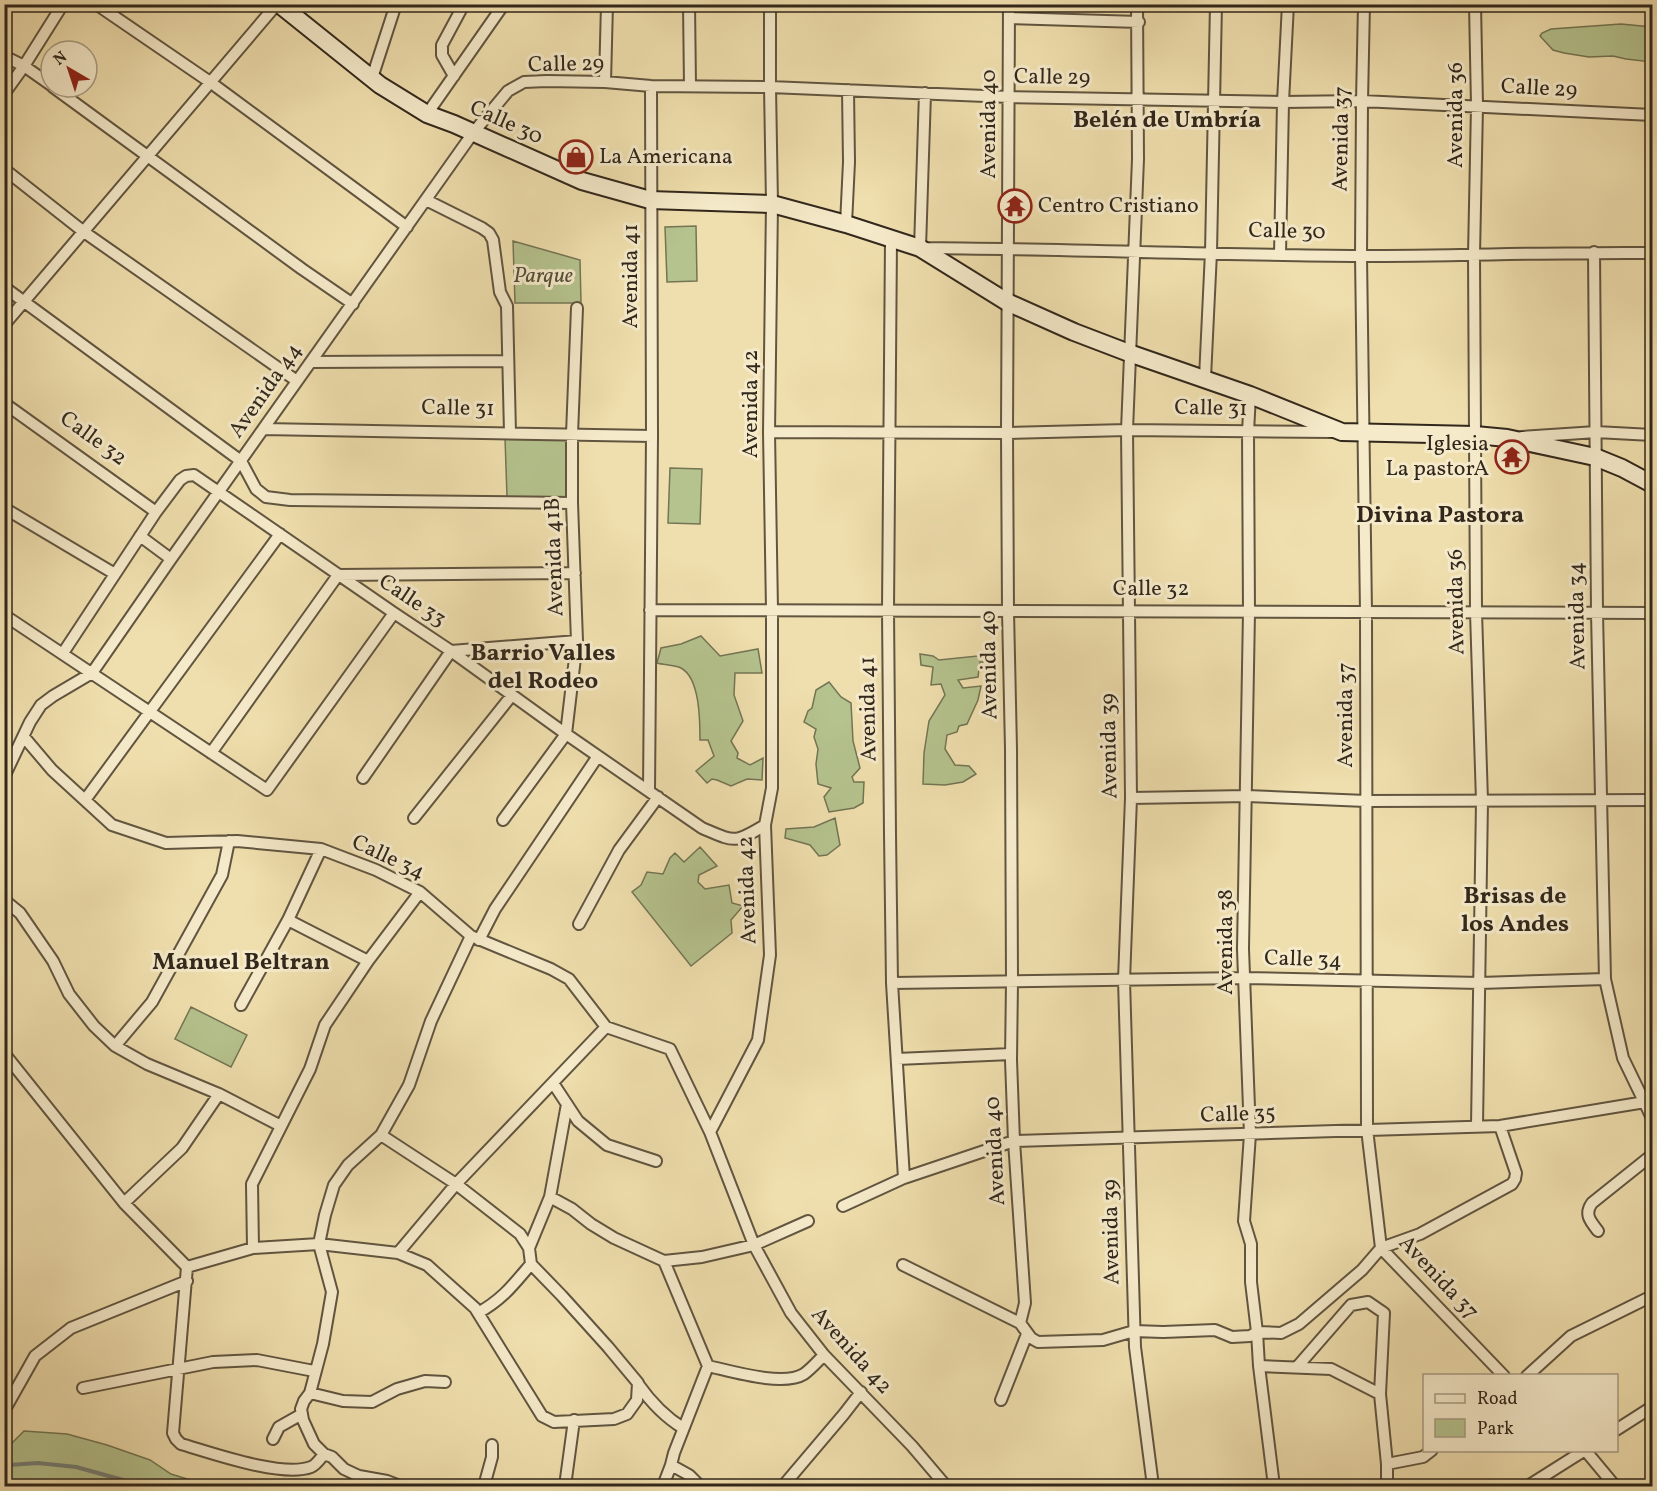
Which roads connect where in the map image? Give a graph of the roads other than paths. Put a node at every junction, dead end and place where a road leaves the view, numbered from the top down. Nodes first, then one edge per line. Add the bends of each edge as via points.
1 (63, 4) edge
2 (96, 4) edge
3 (278, 4) edge
4 (396, 4) edge
5 (464, 4) edge
6 (504, 4) edge
7 (607, 4) edge
8 (689, 4) edge
9 (770, 4) edge
10 (1009, 4) edge
11 (1137, 4) edge
12 (1216, 4) edge
13 (1288, 4) edge
14 (1364, 4) edge
15 (1475, 4) edge
16 (1008, 18) junction
17 (1139, 22) junction
18 (4, 56) edge
19 (24, 66) junction
20 (454, 76) junction
21 (39, 77) edge
22 (372, 78) junction
23 (210, 82) junction
24 (605, 82) junction
25 (651, 86) junction
26 (690, 86) junction
27 (770, 87) junction
28 (848, 90) junction
29 (925, 93) junction
30 (4, 94) edge
31 (1008, 96) junction
32 (70, 99) edge
33 (1138, 99) junction
34 (1215, 100) junction
35 (1362, 101) junction
36 (1283, 102) junction
37 (1477, 106) junction
38 (427, 114) junction
39 (1653, 115) edge
40 (473, 133) junction
41 (149, 156) junction
42 (4, 169) edge
43 (426, 200) junction
44 (651, 200) junction
45 (772, 204) junction
46 (846, 224) junction
47 (407, 227) junction
48 (84, 232) junction
49 (891, 240) junction
50 (920, 248) junction
51 (1008, 248) junction
52 (1133, 252) junction
53 (1211, 252) junction
54 (1594, 252) junction
55 (1653, 253) edge
56 (1280, 255) junction
57 (1474, 255) junction
58 (1361, 256) junction
59 (4, 287) edge
60 (25, 302) junction
61 (1007, 302) junction
62 (353, 304) junction
63 (577, 308) dead end
64 (4, 325) edge
65 (1129, 353) junction
66 (508, 361) junction
67 (311, 362) junction
68 (1205, 378) junction
69 (297, 381) junction
70 (1250, 394) junction
71 (4, 404) edge
72 (263, 429) junction
73 (1127, 430) junction
74 (769, 432) junction
75 (1248, 432) junction
76 (1342, 432) junction
77 (1364, 432) junction
78 (1596, 432) junction
79 (510, 433) junction
80 (889, 433) junction
81 (572, 434) junction
82 (1006, 434) junction
83 (1475, 435) junction
84 (1653, 435) edge
85 (652, 436) junction
86 (1507, 438) junction
87 (1595, 458) junction
88 (241, 461) junction
89 (1653, 484) edge
90 (219, 492) junction
91 (572, 503) junction
92 (4, 508) edge
93 (156, 512) junction
94 (280, 534) junction
95 (140, 536) junction
96 (171, 559) junction
97 (575, 573) junction
98 (115, 574) junction
99 (339, 575) junction
100 (650, 610) junction
101 (772, 610) junction
102 (888, 610) junction
103 (1008, 611) junction
104 (1128, 611) junction
105 (1249, 612) junction
106 (1366, 612) junction
107 (1476, 612) junction
108 (394, 613) junction
109 (1597, 613) junction
110 (1653, 613) edge
111 (4, 615) edge
112 (577, 640) junction
113 (451, 651) junction
114 (63, 653) junction
115 (92, 673) junction
116 (512, 695) junction
117 (151, 712) junction
118 (566, 734) junction
119 (24, 737) junction
120 (211, 753) junction
121 (598, 756) junction
122 (4, 777) edge
123 (363, 778) dead end
124 (653, 794) junction
125 (1247, 796) junction
126 (1131, 798) junction
127 (85, 800) junction
128 (1602, 800) junction
129 (1653, 800) edge
130 (1366, 801) junction
131 (1482, 801) junction
132 (414, 818) dead end
133 (502, 820) dead end
134 (765, 825) junction
135 (229, 841) junction
136 (321, 849) junction
137 (420, 892) junction
138 (4, 900) edge
139 (288, 920) junction
140 (579, 924) dead end
141 (475, 938) junction
142 (368, 962) junction
143 (1244, 978) junction
144 (1605, 978) junction
145 (1124, 980) junction
146 (1012, 981) junction
147 (1366, 981) junction
148 (892, 983) junction
149 (1480, 983) junction
150 (241, 1005) dead end
151 (606, 1027) junction
152 (115, 1046) junction
153 (4, 1053) edge
154 (1011, 1054) junction
155 (897, 1059) junction
156 (553, 1083) junction
157 (219, 1094) junction
158 (1645, 1102) junction
159 (567, 1104) junction
160 (1653, 1118) edge
161 (281, 1126) junction
162 (1478, 1126) junction
163 (1500, 1126) junction
164 (1367, 1129) junction
165 (710, 1132) junction
166 (1250, 1134) junction
167 (381, 1135) junction
168 (1130, 1137) junction
169 (1014, 1141) junction
170 (1653, 1155) edge
171 (656, 1161) dead end
172 (904, 1178) junction
173 (456, 1184) junction
174 (550, 1197) junction
175 (124, 1203) junction
176 (843, 1206) dead end
177 (808, 1221) dead end
178 (1598, 1231) dead end
179 (319, 1244) junction
180 (754, 1245) junction
181 (253, 1248) junction
182 (529, 1248) junction
183 (1381, 1248) junction
184 (398, 1253) junction
185 (664, 1260) junction
186 (531, 1264) junction
187 (903, 1265) dead end
188 (187, 1267) junction
189 (187, 1281) junction
190 (1653, 1296) edge
191 (478, 1313) junction
192 (1020, 1323) junction
193 (1134, 1331) junction
194 (1257, 1332) junction
195 (1027, 1334) junction
196 (824, 1355) junction
197 (708, 1366) junction
198 (1259, 1366) junction
199 (180, 1367) junction
200 (1297, 1367) junction
201 (314, 1371) junction
202 (1502, 1374) edge
203 (1529, 1374) edge
204 (445, 1382) dead end
205 (638, 1383) junction
206 (84, 1388) dead end
207 (861, 1392) junction
208 (310, 1394) junction
209 (1380, 1394) junction
210 (1001, 1400) dead end
211 (1653, 1407) edge
212 (4, 1412) edge
213 (302, 1413) junction
214 (574, 1420) junction
215 (683, 1428) junction
216 (1618, 1429) edge
217 (273, 1439) dead end
218 (492, 1445) dead end
219 (1429, 1452) edge
220 (1582, 1452) edge
221 (1587, 1452) edge
222 (324, 1454) junction
223 (1388, 1464) junction
224 (671, 1465) junction
225 (400, 1486) edge
226 (484, 1486) edge
227 (565, 1486) edge
228 (663, 1486) edge
229 (700, 1486) edge
230 (783, 1486) edge
231 (945, 1486) edge
232 (1153, 1486) edge
233 (1274, 1486) edge
234 (1387, 1486) edge
235 (1528, 1486) edge
236 (1615, 1486) edge

1 - 19 street
2 - 23 street
3 - 22 main road, Calle 30
3 - 23 street
4 - 22 street
5 - 20 street via 442,45 442,55
6 - 20 street
7 - 24 street
8 - 26 street
9 - 27 street
10 - 16 street, Avenida 40
11 - 17 street, Avenida 39
12 - 34 street
13 - 36 street
14 - 35 street, Avenida 37
15 - 37 street, Avenida 36
16 - 17 street
16 - 31 street, Avenida 40
17 - 33 street, Avenida 39
18 - 19 street
19 - 21 street
19 - 30 street
20 - 38 street
22 - 38 main road, Calle 30
23 - 41 street
23 - 47 street
24 - 25 street, Calle 29
24 - 40 street, Calle 29 via 524,82 508,91
25 - 26 street, Calle 29
25 - 44 street, Avenida 41
26 - 27 street, Calle 29
27 - 28 street, Calle 29
27 - 45 street
28 - 29 street, Calle 29
28 - 46 street
29 - 31 street, Calle 29
29 - 50 street
31 - 33 street, Calle 29
31 - 51 street, Avenida 40
32 - 41 street
33 - 34 street, Calle 29
33 - 52 street, Avenida 39
34 - 36 street, Calle 29
34 - 53 street
35 - 36 street, Calle 29
35 - 37 street, Calle 29
35 - 58 street, Avenida 37
36 - 56 street
37 - 39 street, Calle 29
37 - 57 street, Avenida 36
38 - 40 main road, Calle 30
40 - 43 street, Avenida 44
40 - 44 main road, Calle 30 via 582,181
41 - 48 street
41 - 62 street
42 - 48 street
43 - 47 street, Avenida 44
43 - 66 street via 482,228 493,240 500,292 507,306
44 - 45 main road, Calle 30
44 - 85 street, Avenida 41
45 - 46 main road, Calle 30
45 - 74 street, Avenida 42
46 - 49 main road, Calle 30
47 - 62 street, Avenida 44
48 - 60 street
48 - 69 street
49 - 50 main road, Calle 30
49 - 80 street, Avenida 41
50 - 51 street, Calle 30
50 - 61 main road, Calle 30
51 - 52 street, Calle 30
51 - 61 street, Avenida 40
52 - 53 street, Calle 30
52 - 65 street, Avenida 39
53 - 56 street, Calle 30
53 - 68 street
54 - 55 street, Calle 30
54 - 57 street, Calle 30
54 - 78 street, Avenida 34
56 - 58 street, Calle 30
57 - 58 street, Calle 30
57 - 83 street, Avenida 36
58 - 77 street, Avenida 37
59 - 60 street
60 - 64 street
60 - 88 street
61 - 65 main road, Calle 30
61 - 82 street, Avenida 40
62 - 67 street, Avenida 44
63 - 81 street, Avenida 41B
65 - 68 main road, Calle 30
65 - 73 street, Avenida 39
66 - 67 street
66 - 79 street
67 - 69 street, Avenida 44
68 - 70 main road, Calle 30
69 - 72 street, Avenida 44
70 - 75 street, Avenida 38
70 - 76 main road, Calle 30
71 - 93 street, Calle 32
72 - 79 street, Calle 31
72 - 88 street, Avenida 44
73 - 75 street, Calle 31
73 - 82 street, Calle 31
73 - 104 street, Avenida 39
74 - 80 street, Calle 31
74 - 101 street, Avenida 42
75 - 76 street, Calle 31
75 - 105 street, Avenida 38
76 - 77 main road, Calle 31
77 - 83 main road, Calle 31
77 - 106 street, Avenida 37
78 - 84 street, Calle 31
78 - 86 street, Calle 31
78 - 87 street, Avenida 34
79 - 81 street, Calle 31
80 - 82 street, Calle 31
80 - 102 street, Avenida 41
81 - 85 street, Calle 31
81 - 91 street, Avenida 41B
82 - 103 street, Avenida 40
83 - 86 main road, Calle 31
83 - 107 street, Avenida 36
85 - 100 street, Avenida 41
86 - 87 main road
87 - 89 main road
87 - 109 street, Avenida 34
88 - 90 street, Avenida 44
88 - 91 street via 256,489 266,497
90 - 93 street, Calle 33 via 194,475 186,476
90 - 94 street, Calle 33
90 - 96 street, Avenida 44
91 - 97 street, Avenida 41B
92 - 98 street
93 - 95 street
94 - 99 street, Calle 33
94 - 117 street
95 - 96 street
95 - 98 street
96 - 115 street, Avenida 44
97 - 99 street
97 - 112 street, Avenida 41B
98 - 114 street
99 - 108 street, Calle 33
99 - 120 street
100 - 101 street, Calle 32
100 - 124 street, Avenida 41
101 - 102 street, Calle 32
101 - 134 street, Avenida 42 via 772,788
102 - 103 street, Calle 32
102 - 148 street, Avenida 41
103 - 104 street, Calle 32
103 - 146 street, Avenida 40
104 - 105 street, Calle 32
104 - 126 street, Avenida 39
105 - 106 street, Calle 32
105 - 125 street, Avenida 38
106 - 107 street, Calle 32
106 - 130 street, Avenida 37
107 - 109 street, Calle 32
107 - 131 street, Avenida 36
108 - 113 street, Calle 33
108 - 120 street via 267,790
109 - 110 street, Calle 32
109 - 128 street, Avenida 34
111 - 114 street
112 - 113 street
112 - 118 street, Avenida 41B
113 - 116 street, Calle 33
113 - 123 street
114 - 115 street
115 - 117 street
115 - 119 street via 41,705
116 - 118 street, Calle 33
116 - 132 street
117 - 120 street
117 - 127 street
118 - 121 street, Calle 33
118 - 133 street, Avenida 41B
119 - 122 street
119 - 127 street, Calle 34
121 - 124 street, Calle 33
121 - 141 street
124 - 134 street, Calle 33 via 702,828 727,839 745,838
124 - 140 street
125 - 126 street
125 - 130 street
125 - 143 street, Avenida 38
126 - 145 street, Avenida 39
127 - 135 street, Calle 34 via 112,825 166,843
128 - 129 street
128 - 131 street
128 - 144 street, Avenida 34
130 - 131 street
130 - 147 street, Avenida 37
131 - 149 street, Avenida 36
134 - 165 street, Avenida 42 via 770,954 758,1040
135 - 136 street, Calle 34
135 - 152 street via 222,875 152,1002
136 - 137 street, Calle 34
136 - 139 street
137 - 141 street, Calle 34
137 - 142 street
138 - 152 street via 20,913 54,961 69,994
139 - 142 street
139 - 150 street
141 - 151 street, Calle 34 via 569,979
141 - 167 street via 431,1021 409,1085
142 - 161 street via 325,1024 310,1069
143 - 145 street, Calle 34
143 - 147 street, Calle 34
143 - 166 street, Avenida 38
144 - 149 street, Calle 34
144 - 158 street via 1623,1058
145 - 146 street, Calle 34
145 - 168 street, Avenida 39
146 - 148 street, Calle 34
146 - 154 street, Avenida 40
147 - 149 street, Calle 34
147 - 164 street, Avenida 37
148 - 155 street, Avenida 41
149 - 162 street, Avenida 36
151 - 156 street
151 - 165 street via 670,1049
152 - 157 street
153 - 175 street
154 - 155 street
154 - 169 street, Avenida 40
155 - 172 street, Avenida 41
156 - 159 street
156 - 173 street
157 - 161 street
157 - 175 street via 182,1148
158 - 160 street
158 - 163 street, Calle 35
159 - 171 street via 578,1121 607,1145
159 - 174 street
161 - 181 street via 252,1184
162 - 163 street, Calle 35
162 - 164 street, Calle 35
163 - 183 street via 1516,1173 1512,1184 1420,1234
164 - 166 street, Calle 35
164 - 183 street, Avenida 37
165 - 180 street, Avenida 42
166 - 168 street, Calle 35
166 - 194 street, Avenida 38 via 1244,1221 1251,1244
167 - 173 street
167 - 179 street via 348,1165 334,1185
168 - 169 street, Calle 35
168 - 193 street, Avenida 39
169 - 172 street, Calle 35
169 - 192 street, Avenida 40 via 1025,1303
170 - 178 street via 1592,1203 1588,1218
172 - 176 street, Calle 35
173 - 182 street via 520,1234
173 - 184 street
174 - 182 street
174 - 185 street via 614,1238
175 - 188 street
177 - 180 street
179 - 181 street
179 - 184 street
179 - 201 street via 332,1292
180 - 185 street via 702,1257
180 - 196 street, Avenida 42 via 791,1313
181 - 188 street
182 - 186 street
183 - 194 street via 1362,1270 1299,1324 1281,1333
183 - 202 street, Avenida 37
184 - 191 street via 428,1264
185 - 197 street
186 - 191 street via 510,1290
186 - 205 street
187 - 192 street
188 - 189 street
189 - 199 street
189 - 212 street via 71,1328 35,1356
190 - 203 street via 1571,1336
191 - 214 street via 542,1416 554,1422
192 - 195 street
193 - 194 street via 1215,1330 1232,1337
193 - 195 street via 1103,1340 1038,1342
193 - 232 street, Avenida 39
194 - 198 street, Avenida 38
195 - 210 street
196 - 197 street via 802,1375 791,1378 768,1379
196 - 207 street, Avenida 42
197 - 215 street
198 - 200 street
198 - 233 street, Avenida 38
199 - 201 street via 257,1360
199 - 206 street
199 - 222 street via 173,1433 181,1444 272,1469 314,1466
200 - 209 street via 1331,1369
200 - 209 street via 1351,1305 1368,1302 1384,1313
201 - 208 street
204 - 208 street via 425,1381 372,1401 343,1401
205 - 214 street via 638,1400 627,1414 614,1419
205 - 215 street via 664,1414
207 - 230 street
207 - 231 street, Avenida 42
208 - 213 street
209 - 223 street
211 - 216 street
213 - 217 street via 279,1427
213 - 222 street via 314,1444
214 - 227 street
215 - 224 street
218 - 226 street
219 - 223 street via 1423,1457
220 - 235 street
221 - 236 street
222 - 225 street via 359,1476
223 - 234 street
224 - 228 street
224 - 229 street

